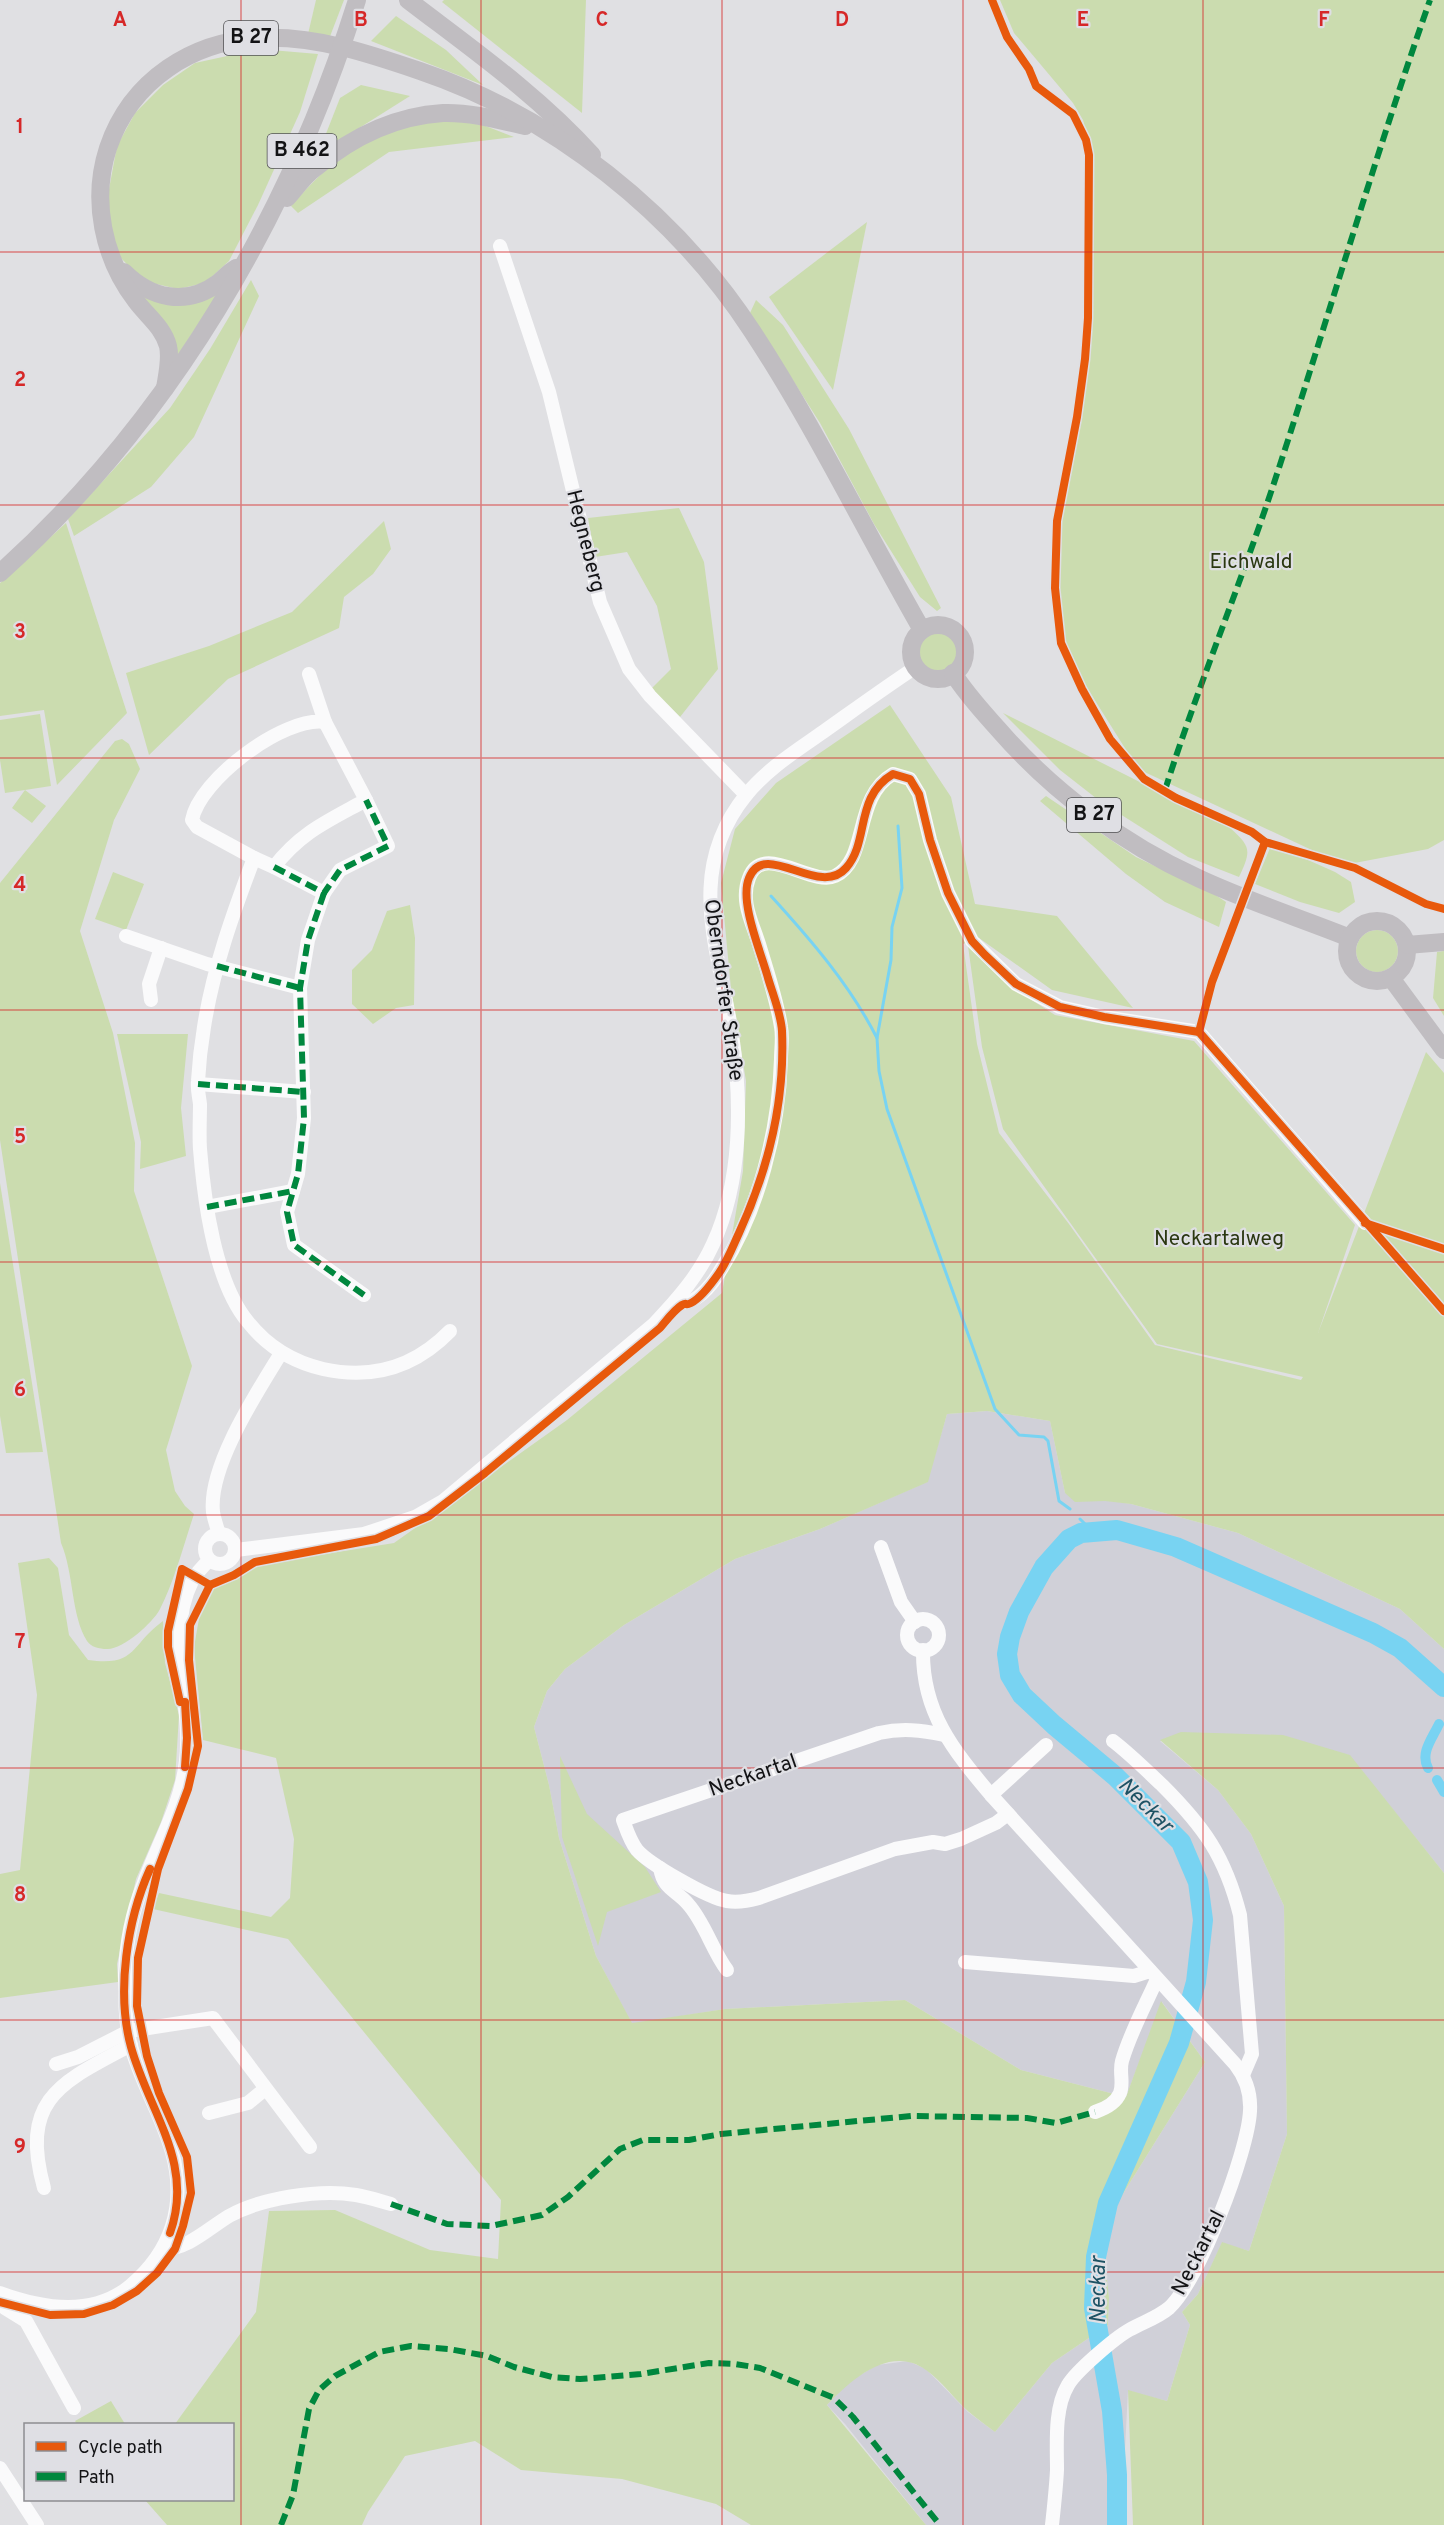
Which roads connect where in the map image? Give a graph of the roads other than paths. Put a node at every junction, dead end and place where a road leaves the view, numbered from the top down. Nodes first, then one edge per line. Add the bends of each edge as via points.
1 (357, 0) edge
2 (408, 0) edge
3 (541, 129) junction
4 (613, 179) junction
5 (273, 212) junction
6 (500, 246) dead end
7 (247, 260) junction
8 (114, 262) junction
9 (165, 388) junction
10 (0, 573) edge
11 (922, 630) junction
12 (916, 667) junction
13 (309, 674) dead end
14 (953, 674) junction
15 (325, 722) junction
16 (746, 795) junction
17 (366, 801) junction
18 (254, 858) junction
19 (274, 867) junction
20 (324, 893) junction
21 (126, 936) dead end
22 (1350, 938) junction
23 (1444, 942) edge
24 (1407, 945) junction
25 (161, 948) junction
26 (217, 966) junction
27 (1391, 978) junction
28 (300, 988) junction
29 (151, 1000) dead end
30 (1444, 1050) edge
31 (198, 1084) junction
32 (304, 1092) junction
33 (293, 1191) junction
34 (207, 1207) junction
35 (1365, 1223) dead end
36 (364, 1295) dead end
37 (676, 1301) junction
38 (450, 1331) dead end
39 (280, 1353) junction
40 (219, 1534) junction
41 (881, 1547) dead end
42 (236, 1550) junction
43 (209, 1560) junction
44 (915, 1622) junction
45 (923, 1650) junction
46 (944, 1735) junction
47 (1113, 1741) dead end
48 (1046, 1745) dead end
49 (991, 1795) junction
50 (1008, 1814) junction
51 (660, 1868) junction
52 (965, 1962) dead end
53 (727, 1970) dead end
54 (1157, 1979) junction
55 (129, 2031) junction
56 (131, 2045) junction
57 (56, 2064) dead end
58 (1243, 2075) junction
59 (265, 2089) junction
60 (1095, 2112) dead end
61 (209, 2113) dead end
62 (310, 2147) dead end
63 (44, 2188) dead end
64 (392, 2204) dead end
65 (164, 2249) junction
66 (0, 2293) edge
67 (0, 2302) edge
68 (74, 2408) dead end
69 (0, 2468) edge
70 (37, 2525) edge
71 (1052, 2525) edge

1 - 5 main road, B 462 via 327,89
2 - 4 main road via 563,123
3 - 4 main road, B 27
3 - 5 main road, B 27 via 482,116 444,113 397,120 357,137 314,169
3 - 8 main road, B 27 via 445,80 348,49 278,37 210,46 166,68 129,106 117,126 107,150 100,200
4 - 11 main road, B 27 via 667,227 751,328 805,417
5 - 7 main road, B 27
6 - 16 street, Hegneberg via 549,392 600,603 629,669
7 - 8 main road via 199,294 179,297 161,296 138,286
7 - 9 main road, B 27
8 - 9 main road via 122,281 159,328 168,346
9 - 10 main road, B 27 via 75,499
11 - 12 main road via 912,648
11 - 14 main road via 946,626 960,636 963,660
12 - 14 main road via 933,678
12 - 16 street, Oberndorfer Straße via 773,768
13 - 15 street
14 - 22 main road, B 27 via 1020,754 1064,794 1121,835 1199,879
15 - 17 street
15 - 18 street via 314,721 259,744 230,767 194,810 192,820 197,827
16 - 37 street, Oberndorfer Straße via 719,841 709,891 736,1081 731,1188 713,1244
17 - 19 street via 306,833
17 - 20 street via 388,846 340,870
18 - 19 street
18 - 26 street
19 - 20 street
20 - 28 street via 308,940
21 - 25 street
22 - 24 main road via 1363,924 1381,921 1398,929
22 - 27 main road via 1348,956 1356,972 1373,981
23 - 24 main road
24 - 27 main road via 1405,964
25 - 26 street
25 - 29 street via 149,984
26 - 28 street
26 - 31 street via 204,1026
27 - 30 main road
28 - 32 street
31 - 32 street
31 - 34 street
32 - 33 street via 302,1152
33 - 34 street
33 - 36 street via 288,1212 294,1245
34 - 39 street via 232,1297 248,1322
35 - 37 street via 1199,1032 1060,1007 1016,984 985,955 972,941 948,893 919,794 910,779 894,774 882,780 870,798 853,857 834,877 819,878 767,863 749,877 747,909 782,1029 775,1127 746,1218 720,1272 690,1303
37 - 42 street, Oberndorfer Straße via 654,1324 443,1501 415,1517 351,1536
38 - 39 street via 434,1348 404,1364 375,1372 347,1374 305,1365
39 - 40 street via 226,1450 214,1495 213,1511
40 - 42 street via 232,1540
40 - 43 street via 207,1542 205,1552
41 - 44 street via 901,1602
42 - 43 street, Oberndorfer Straße via 228,1563 218,1565
43 - 55 street via 186,1598 179,1641 187,1712 186,1762 171,1822 134,1913 125,1973
44 - 45 street via 908,1639
44 - 45 street via 929,1620 939,1632 935,1645
45 - 46 street, Neckartal via 927,1691
46 - 49 street, Neckartal
46 - 51 street, Neckartal via 898,1728 879,1733 623,1820 628,1837 639,1852
47 - 58 street, Neckartal via 1197,1822 1218,1853 1234,1893 1240,1915 1252,2054
48 - 49 street
49 - 50 street, Neckartal
50 - 51 street, Neckartal via 961,1839 895,1849 742,1902 713,1897
50 - 54 street, Neckartal
51 - 53 street, Neckartal via 666,1886 693,1909
52 - 54 street
54 - 58 street, Neckartal
54 - 60 street via 1124,2054 1119,2070 1120,2094
55 - 56 street
55 - 57 street
55 - 59 street via 213,2019
56 - 63 street via 78,2074 48,2100 39,2119 39,2167
56 - 65 street via 178,2175 174,2221
58 - 71 street, Neckartal via 1250,2099 1248,2131 1223,2207 1186,2287 1169,2308 1127,2331 1067,2387 1060,2412
59 - 61 street via 248,2103
59 - 62 street
64 - 65 street via 336,2194 268,2200 231,2215 175,2249
65 - 66 street via 150,2269 127,2289 100,2302 53,2307 25,2303
67 - 68 street via 26,2321
69 - 70 street

